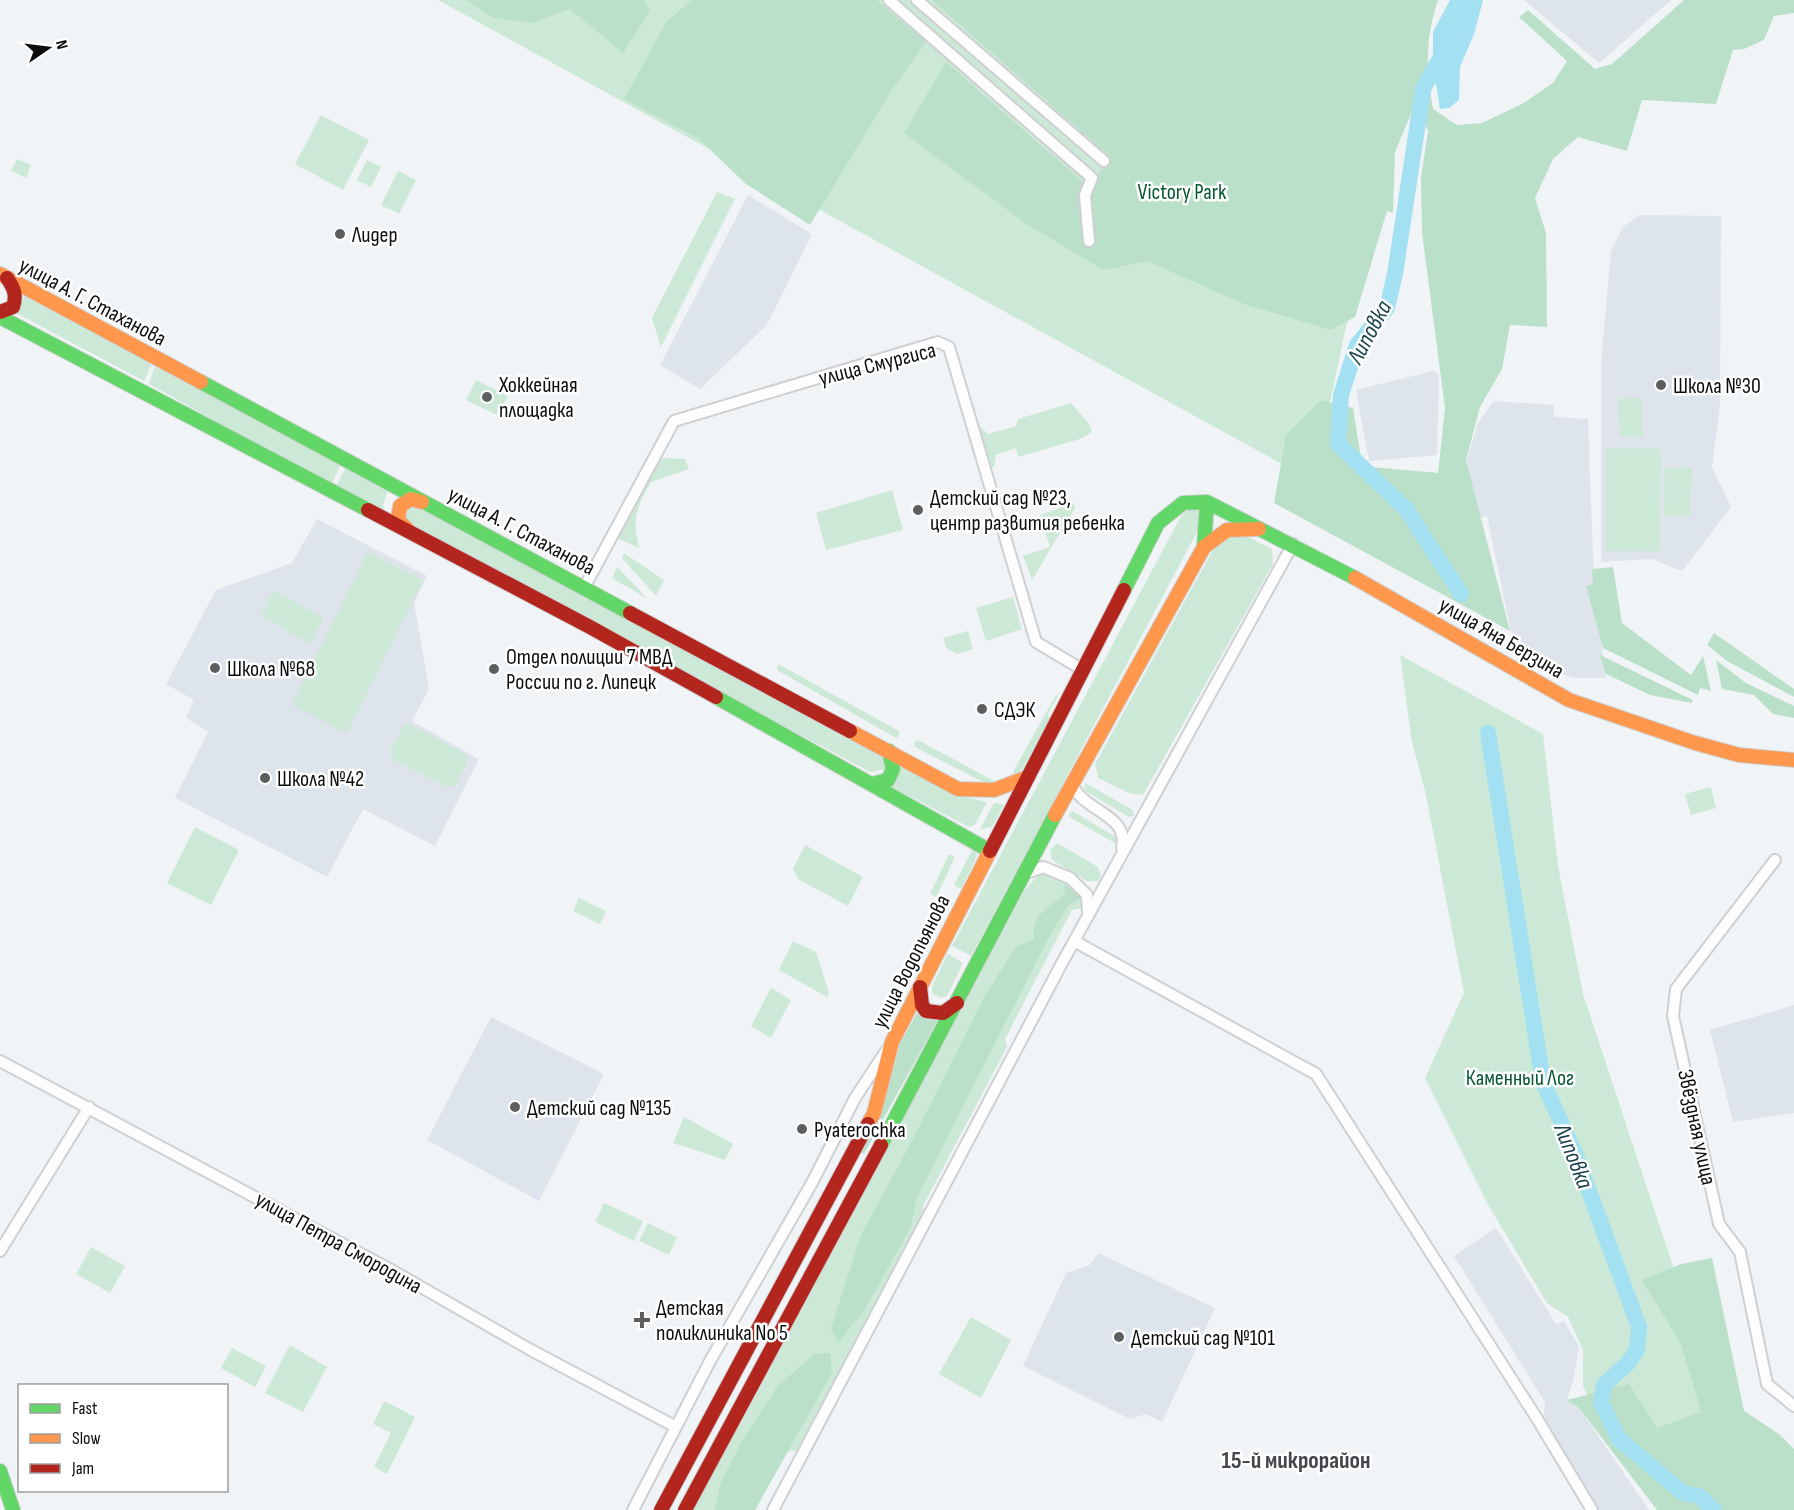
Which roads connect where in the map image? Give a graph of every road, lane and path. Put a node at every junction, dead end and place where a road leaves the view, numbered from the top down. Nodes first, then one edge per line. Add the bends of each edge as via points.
1 (889, 0) edge
2 (917, 0) edge
3 (1104, 161) dead end
4 (1089, 241) dead end
5 (3, 276) edge
6 (0, 312) edge
7 (0, 317) edge
8 (1207, 502) junction
9 (428, 504) junction
10 (1267, 530) junction
11 (411, 533) junction
12 (1293, 544) junction
13 (1204, 547) junction
14 (584, 588) junction
15 (1083, 670) junction
16 (889, 751) junction
17 (1794, 760) edge
18 (1028, 777) junction
19 (1072, 783) junction
20 (872, 784) junction
21 (990, 851) junction
22 (1120, 857) junction
23 (1775, 860) dead end
24 (1024, 874) junction
25 (1088, 915) junction
26 (1074, 942) junction
27 (920, 987) junction
28 (957, 1003) junction
29 (892, 1042) junction
30 (0, 1061) edge
31 (89, 1107) junction
32 (0, 1251) edge
33 (1794, 1406) edge
34 (676, 1427) junction
35 (0, 1471) edge
36 (13, 1510) edge
37 (633, 1510) edge
38 (661, 1510) edge
39 (685, 1510) edge
40 (773, 1510) edge
41 (1592, 1510) edge

1 - 4 street via 1092,178 1085,195
2 - 3 street
5 - 6 main road via 15,289 17,298 13,307
5 - 9 main road, улица А. Г. Стаханова
7 - 11 main road
8 - 10 main road, улица Яна Берзина
8 - 13 main road
8 - 15 main road, улица Водопьянова via 1183,503 1158,523
9 - 11 main road via 411,499 400,506 398,520
9 - 14 main road, улица А. Г. Стаханова
10 - 12 main road, улица Яна Берзина
10 - 13 main road via 1227,530
11 - 20 main road via 590,627
12 - 17 main road, улица Яна Берзина via 1569,700 1695,743 1738,754
12 - 22 street
13 - 19 main road
14 - 15 street, улица Смургиса via 674,421 938,342 949,347 1036,642
14 - 16 main road, улица А. Г. Стаханова
15 - 18 main road, улица Водопьянова
16 - 18 main road, улица А. Г. Стаханова via 958,789 983,794
16 - 20 main road via 891,775 888,780
18 - 21 main road, улица Водопьянова
19 - 22 street via 1090,805 1117,824 1123,836
19 - 24 main road
20 - 21 main road
21 - 27 main road, улица Водопьянова
22 - 25 street
23 - 33 street, Звёздная улица via 1676,989 1673,1016 1719,1224 1740,1252 1767,1384
24 - 25 street via 1043,867 1058,871 1087,895
24 - 28 main road
25 - 26 street
26 - 40 street
26 - 41 street via 1316,1074
27 - 28 main road via 926,1011 943,1013
27 - 29 main road, улица Водопьянова
28 - 39 main road
29 - 34 street via 855,1098
29 - 38 main road, улица Водопьянова via 874,1113
30 - 31 street, улица Петра Смородина
31 - 32 street
31 - 34 street, улица Петра Смородина
34 - 37 street
35 - 36 main road

